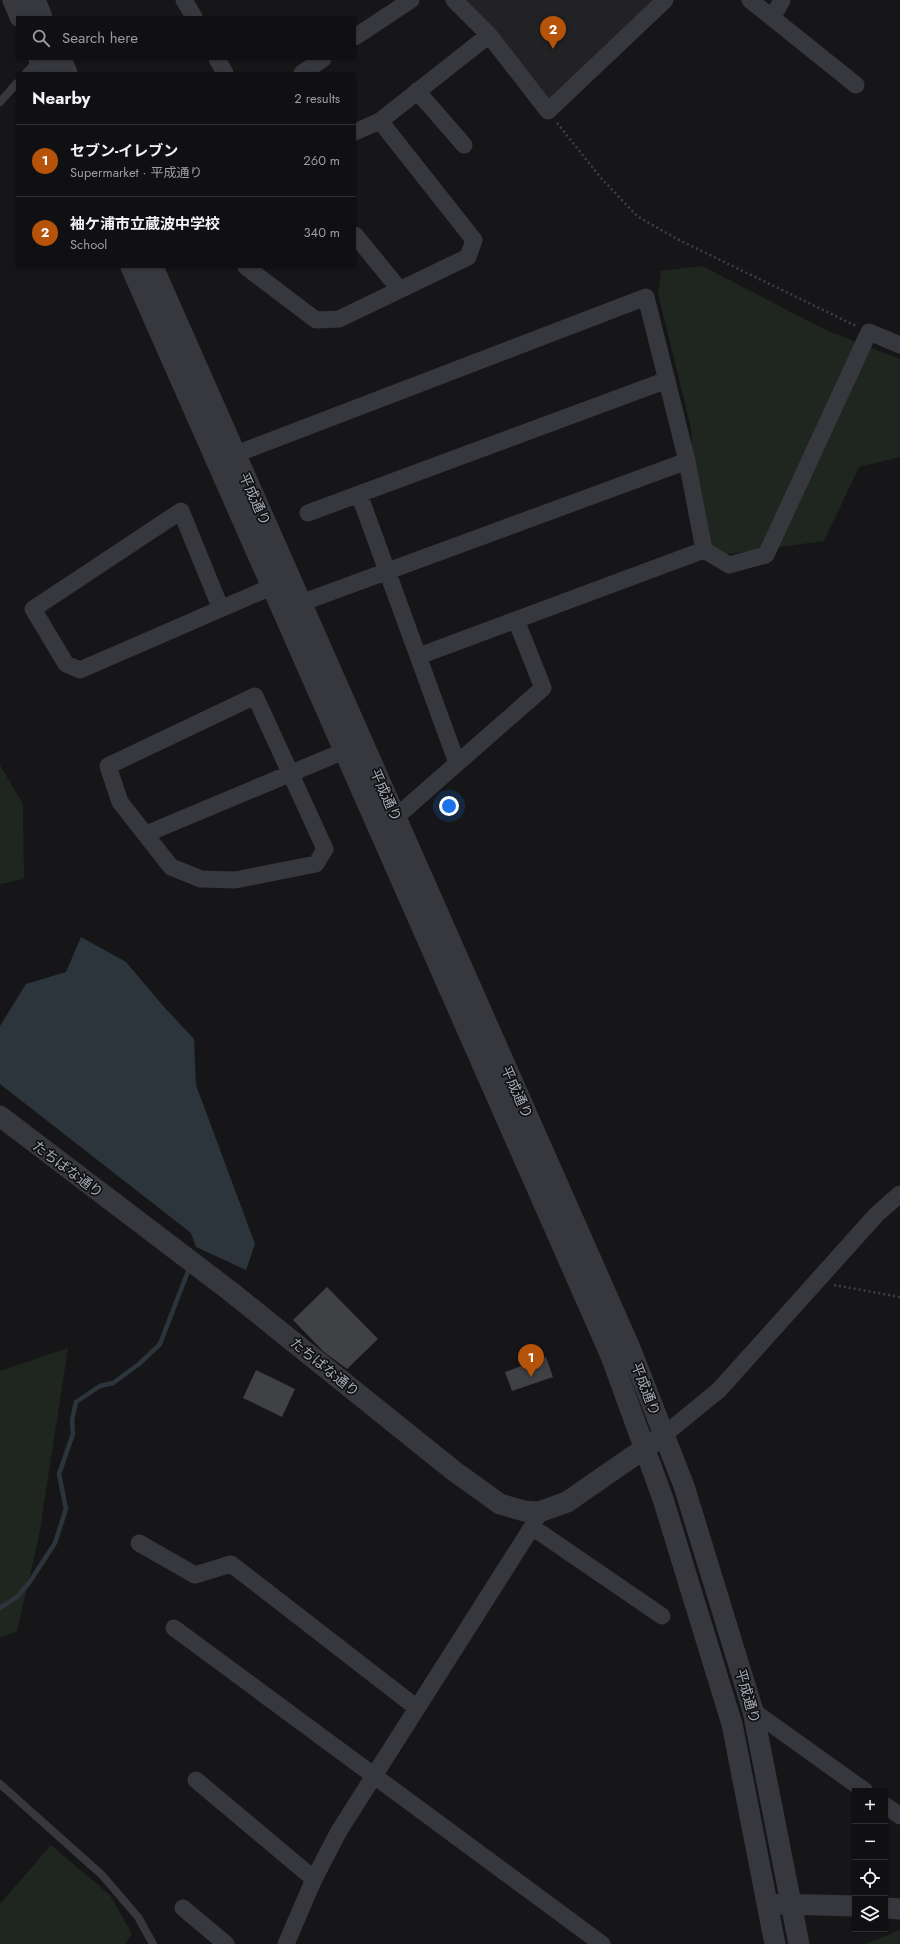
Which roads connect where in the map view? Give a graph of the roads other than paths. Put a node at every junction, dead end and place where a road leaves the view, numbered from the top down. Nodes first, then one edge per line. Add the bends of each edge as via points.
1 (13, 0) edge
2 (35, 0) edge
3 (184, 0) edge
4 (411, 0) edge
5 (454, 0) edge
6 (665, 0) edge
7 (750, 0) edge
8 (782, 0) edge
9 (20, 16) edge
10 (42, 16) edge
11 (193, 16) edge
12 (772, 18) junction
13 (488, 35) junction
14 (356, 36) edge
15 (38, 60) edge
16 (39, 60) edge
17 (61, 60) edge
18 (218, 60) edge
19 (322, 60) edge
20 (27, 72) edge
21 (45, 72) edge
22 (67, 72) edge
23 (224, 72) edge
24 (304, 72) edge
25 (16, 84) edge
26 (856, 85) dead end
27 (416, 91) junction
28 (0, 102) edge
29 (380, 121) junction
30 (356, 132) edge
31 (464, 144) dead end
32 (356, 236) edge
33 (131, 268) edge
34 (153, 268) edge
35 (247, 268) edge
36 (400, 290) junction
37 (900, 345) edge
38 (667, 380) junction
39 (236, 454) junction
40 (687, 461) junction
41 (359, 494) junction
42 (308, 513) dead end
43 (704, 550) junction
44 (388, 571) junction
45 (271, 587) junction
46 (301, 604) junction
47 (221, 609) junction
48 (516, 620) junction
49 (418, 656) junction
50 (344, 751) junction
51 (457, 764) junction
52 (290, 774) junction
53 (396, 817) junction
54 (146, 834) junction
55 (0, 1116) edge
56 (900, 1194) edge
57 (664, 1434) junction
58 (644, 1448) junction
59 (535, 1519) junction
60 (139, 1543) dead end
61 (662, 1616) dead end
62 (174, 1628) dead end
63 (417, 1708) junction
64 (753, 1711) junction
65 (374, 1775) junction
66 (196, 1780) dead end
67 (0, 1784) edge
68 (861, 1788) edge
69 (888, 1808) edge
70 (900, 1816) edge
71 (314, 1879) junction
72 (768, 1904) junction
73 (792, 1905) junction
74 (852, 1906) edge
75 (183, 1908) dead end
76 (888, 1908) edge
77 (900, 1909) edge
78 (153, 1944) edge
79 (226, 1944) edge
80 (286, 1944) edge
81 (602, 1944) edge
82 (775, 1944) edge
83 (800, 1944) edge

1 - 9 street
2 - 10 street
3 - 11 street
4 - 14 street
5 - 13 street
6 - 13 street via 548,111
7 - 12 street
8 - 12 street
12 - 26 street
13 - 27 street
15 - 20 lane
16 - 21 street
17 - 22 street
18 - 23 street
19 - 24 street
25 - 28 lane
27 - 29 street
27 - 31 street
29 - 30 street
29 - 36 street via 474,240 468,257
32 - 36 street
33 - 45 street, 平成通り
34 - 39 street, 平成通り
35 - 36 street via 316,320 339,319
37 - 43 street via 869,332 766,555 729,565
38 - 39 street via 646,296
38 - 40 street
38 - 41 street
39 - 46 street, 平成通り
40 - 43 street
40 - 44 street
41 - 42 street
41 - 44 street
43 - 48 street
44 - 46 street
44 - 49 street
45 - 47 street
45 - 50 street, 平成通り
46 - 53 street, 平成通り
47 - 47 street via 80,670 66,664 33,609 181,512
48 - 49 street
48 - 51 street via 543,688
49 - 51 street
50 - 52 street
50 - 58 street, 平成通り via 611,1356
51 - 53 street
52 - 54 street
52 - 54 street via 325,849 316,864 235,880 201,879 171,867
52 - 54 street via 255,696 108,766 120,802
53 - 57 street, 平成通り via 630,1348
55 - 59 street, たちばな通り via 230,1291 454,1470 500,1504
56 - 57 street via 877,1214 719,1390
57 - 58 street, たちばな通り
57 - 64 street, 平成通り via 684,1486
58 - 59 street, たちばな通り via 567,1502
58 - 72 street, 平成通り via 664,1499 732,1724
59 - 61 street
59 - 63 street
60 - 63 street via 195,1575 231,1564
62 - 65 street
63 - 65 street
64 - 68 street
64 - 73 street, 平成通り
65 - 71 street via 339,1831
65 - 81 street
66 - 71 street
67 - 78 lane via 102,1875 138,1917
69 - 70 street
71 - 80 street
72 - 73 street
72 - 82 street, 平成通り
73 - 74 street
73 - 83 street, 平成通り
75 - 79 street
76 - 77 street

